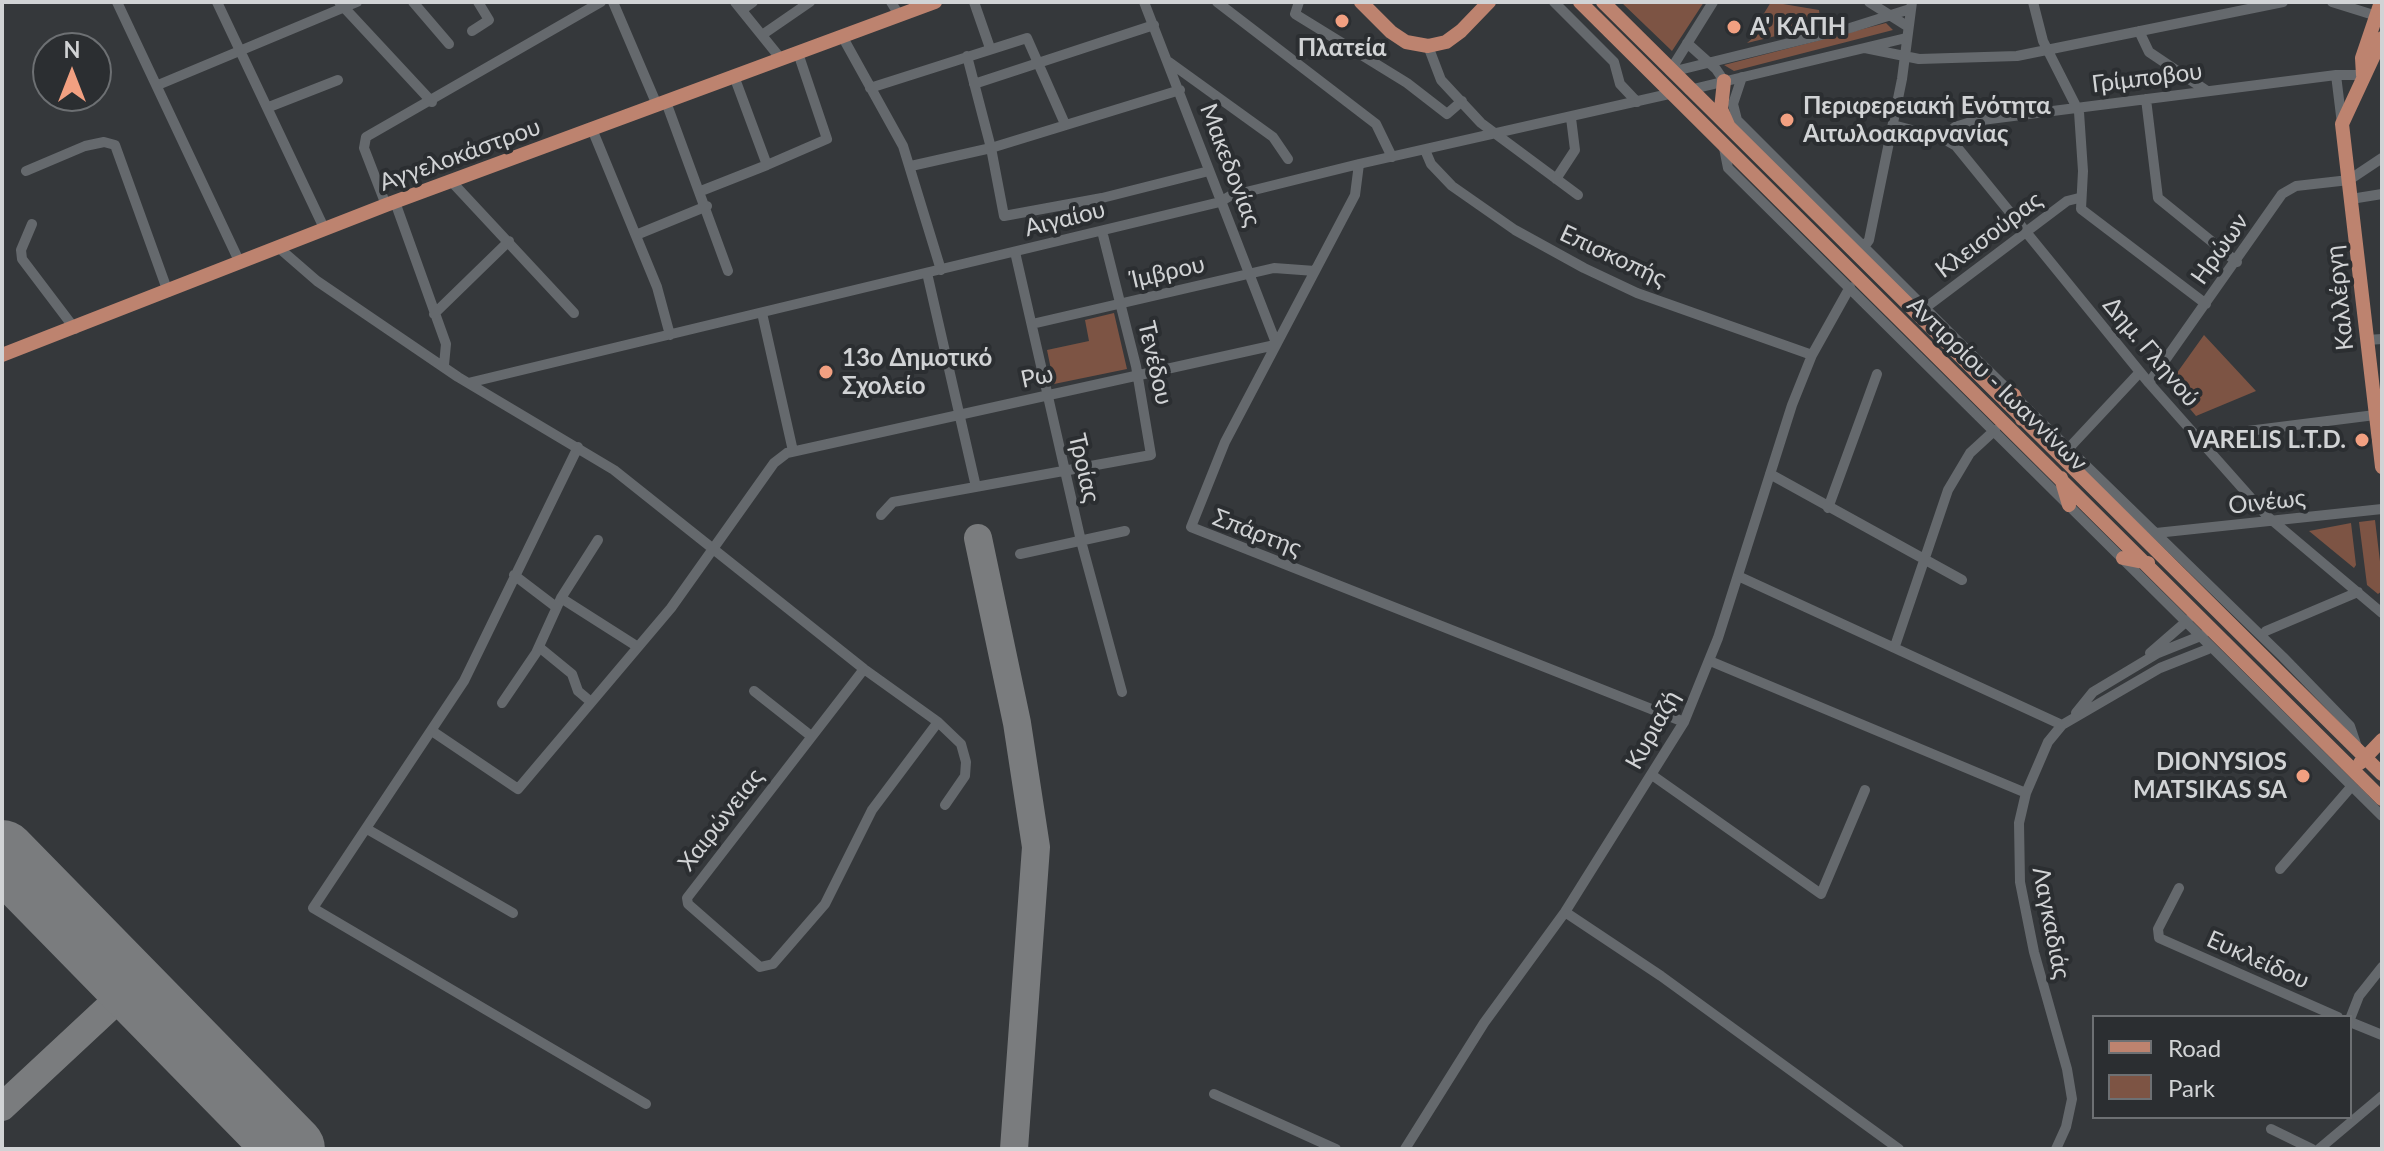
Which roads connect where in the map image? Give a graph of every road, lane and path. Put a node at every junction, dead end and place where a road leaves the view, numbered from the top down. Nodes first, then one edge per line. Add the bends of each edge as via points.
1 (119, 2) edge
2 (217, 2) edge
3 (357, 2) edge
4 (413, 2) edge
5 (478, 2) edge
6 (601, 2) edge
7 (613, 2) edge
8 (753, 2) edge
9 (810, 2) edge
10 (891, 2) edge
11 (935, 2) edge
12 (974, 2) edge
13 (1144, 2) edge
14 (1217, 2) edge
15 (1299, 2) edge
16 (1361, 2) edge
17 (1489, 2) edge
18 (1554, 2) edge
19 (1580, 2) edge
20 (1603, 2) edge
21 (1713, 2) edge
22 (1869, 2) edge
23 (2033, 2) edge
24 (2283, 2) edge
25 (2332, 2) edge
26 (342, 5) edge
27 (738, 6) edge
28 (1911, 6) edge
29 (2380, 12) edge
30 (899, 15) junction
31 (1890, 18) junction
32 (1154, 25) junction
33 (472, 31) dead end
34 (2139, 31) junction
35 (1906, 32) junction
36 (762, 35) junction
37 (842, 36) junction
38 (2382, 38) edge
39 (1687, 43) junction
40 (449, 44) dead end
41 (1428, 46) junction
42 (990, 48) junction
43 (1865, 48) junction
44 (2048, 51) junction
45 (242, 52) junction
46 (798, 53) junction
47 (967, 56) junction
48 (1905, 57) junction
49 (781, 59) junction
50 (1169, 62) junction
51 (1039, 63) junction
52 (1711, 63) junction
53 (1670, 72) junction
54 (2336, 75) junction
55 (2363, 75) junction
56 (734, 76) junction
57 (1742, 77) junction
58 (338, 80) dead end
59 (1724, 81) junction
60 (974, 84) junction
61 (158, 85) junction
62 (870, 88) junction
63 (1180, 90) junction
64 (1689, 90) junction
65 (2208, 91) junction
66 (1669, 94) junction
67 (2146, 99) junction
68 (1462, 101) junction
69 (432, 102) junction
70 (1637, 102) junction
71 (661, 103) junction
72 (269, 107) junction
73 (2077, 107) junction
74 (1571, 118) junction
75 (1065, 124) junction
76 (2342, 124) junction
77 (1893, 125) junction
78 (592, 129) junction
79 (1730, 129) junction
80 (1498, 136) junction
81 (1942, 138) junction
82 (991, 148) junction
83 (1724, 148) junction
84 (1425, 150) junction
85 (1392, 157) junction
86 (2382, 158) edge
87 (1288, 159) dead end
88 (1359, 164) junction
89 (767, 165) junction
90 (911, 166) junction
91 (26, 171) dead end
92 (1209, 171) junction
93 (1556, 179) junction
94 (2349, 180) junction
95 (451, 181) junction
96 (701, 191) junction
97 (2382, 194) edge
98 (1578, 195) dead end
99 (2079, 198) junction
100 (2351, 199) junction
101 (1220, 202) junction
102 (390, 204) junction
103 (707, 206) junction
104 (32, 224) dead end
105 (325, 230) junction
106 (1102, 231) junction
107 (2025, 233) junction
108 (636, 235) junction
109 (509, 241) junction
110 (1864, 247) junction
111 (279, 248) junction
112 (1015, 252) junction
113 (2237, 262) junction
114 (240, 263) junction
115 (941, 270) junction
116 (728, 271) dead end
117 (1315, 271) junction
118 (927, 273) junction
119 (1252, 273) junction
120 (1850, 287) junction
121 (168, 292) junction
122 (1121, 304) junction
123 (2206, 304) junction
124 (1925, 308) junction
125 (574, 313) dead end
126 (762, 313) junction
127 (434, 314) junction
128 (1032, 324) junction
129 (75, 329) junction
130 (1892, 330) junction
131 (670, 335) junction
132 (1926, 335) junction
133 (2375, 340) edge
134 (1276, 344) junction
135 (1961, 344) junction
136 (2, 355) edge
137 (1812, 355) junction
138 (444, 365) junction
139 (2140, 372) junction
140 (1877, 374) dead end
141 (1138, 376) junction
142 (468, 383) junction
143 (2149, 383) junction
144 (2014, 395) junction
145 (1046, 396) junction
146 (960, 413) junction
147 (2375, 415) junction
148 (2022, 420) junction
149 (1995, 430) junction
150 (2380, 431) edge
151 (2202, 443) junction
152 (578, 447) junction
153 (2068, 449) junction
154 (793, 451) junction
155 (2382, 467) edge
156 (1064, 471) junction
157 (1770, 474) junction
158 (2061, 477) junction
159 (976, 487) junction
160 (2069, 505) junction
161 (1828, 508) junction
162 (2382, 509) edge
163 (881, 515) dead end
164 (2273, 522) junction
165 (1125, 531) dead end
166 (2156, 533) junction
167 (598, 540) dead end
168 (1081, 541) junction
169 (713, 551) junction
170 (1020, 554) dead end
171 (2123, 558) junction
172 (1924, 560) junction
173 (2148, 563) junction
174 (514, 575) junction
175 (1738, 576) junction
176 (1962, 580) dead end
177 (2358, 592) junction
178 (559, 602) junction
179 (2382, 613) edge
180 (2188, 620) junction
181 (2266, 631) dead end
182 (2203, 635) junction
183 (1895, 646) junction
184 (539, 647) junction
185 (638, 647) junction
186 (2208, 649) dead end
187 (1710, 661) junction
188 (2139, 663) junction
189 (864, 669) junction
190 (754, 691) dead end
191 (1122, 692) dead end
192 (591, 702) junction
193 (502, 703) dead end
194 (2075, 715) junction
195 (938, 722) junction
196 (1684, 722) junction
197 (2062, 725) junction
198 (432, 731) junction
199 (811, 736) junction
200 (2382, 740) edge
201 (2373, 761) edge
202 (1652, 775) junction
203 (2356, 779) junction
204 (1865, 790) dead end
205 (2026, 793) junction
206 (2382, 799) edge
207 (945, 805) dead end
208 (2382, 816) edge
209 (367, 829) junction
210 (2280, 869) dead end
211 (2179, 888) dead end
212 (1565, 912) junction
213 (513, 913) dead end
214 (2382, 967) edge
215 (2333, 1015) edge
216 (2352, 1015) edge
217 (2352, 1021) edge
218 (2382, 1035) edge
219 (1214, 1094) dead end
220 (2382, 1096) edge
221 (646, 1104) dead end
222 (2271, 1129) dead end
223 (1336, 1149) edge
224 (1405, 1149) edge
225 (1899, 1149) edge
226 (2056, 1149) edge
227 (2312, 1149) edge
228 (2319, 1149) edge

1 - 61 street
2 - 45 street
3 - 26 street
4 - 40 street
5 - 33 street via 489,20
6 - 69 street
7 - 71 street
8 - 27 street
9 - 36 street
10 - 30 street
11 - 30 main road, Αγγελοκάστρου
12 - 42 street
13 - 32 street, Μακεδονίας
14 - 85 street via 1376,124
15 - 68 street via 1295,14 1447,114
16 - 41 main road via 1406,42
17 - 41 main road via 1446,42
18 - 70 street via 1614,62 1620,84
19 - 66 main road, Αντιρρίου - Ιωαννίνων
20 - 53 main road, Αντιρρίου - Ιωαννίνων
21 - 39 street
22 - 31 street
23 - 44 street
24 - 34 street
25 - 29 street
26 - 45 street
26 - 69 street
27 - 36 street
28 - 31 street
28 - 35 street
29 - 55 main road via 2362,58
30 - 37 main road, Αγγελοκάστρου
31 - 35 street
31 - 52 street
32 - 50 street, Μακεδονίας
32 - 51 street
34 - 44 street
34 - 65 street via 2149,52
35 - 43 street
35 - 48 street
36 - 49 street
37 - 46 main road, Αγγελοκάστρου
37 - 62 street
38 - 55 main road
39 - 52 street
39 - 53 street
41 - 68 street via 1441,80
42 - 47 street
42 - 51 street via 1027,38
43 - 48 street
43 - 57 street
44 - 48 street via 1961,60
44 - 73 street
45 - 61 street
45 - 72 street
46 - 49 main road, Αγγελοκάστρου
46 - 89 street via 827,139
47 - 60 street
47 - 62 street
48 - 77 street
49 - 56 main road, Αγγελοκάστρου
50 - 63 street, Μακεδονίας
50 - 87 street via 1273,137
51 - 60 street
51 - 75 street
52 - 53 street
52 - 59 street
53 - 64 main road, Αντιρρίου - Ιωαννίνων
54 - 55 street, Γρίμποβου
54 - 65 street, Γρίμποβου
54 - 76 street
55 - 76 main road
56 - 71 main road, Αγγελοκάστρου
56 - 89 street
57 - 59 street
57 - 110 street via 1733,104 1736,119
58 - 72 street
59 - 64 street
59 - 79 main road via 1721,109
60 - 82 street
61 - 114 street
62 - 90 street
63 - 75 street
63 - 92 street, Μακεδονίας
64 - 79 main road, Αντιρρίου - Ιωαννίνων
65 - 67 street, Γρίμποβου
66 - 70 street, Αιγαίου
66 - 83 main road, Αντιρρίου - Ιωαννίνων
67 - 73 street, Γρίμποβου
67 - 113 street via 2158,198
68 - 80 street
69 - 102 street via 364,140
70 - 74 street, Αιγαίου
71 - 78 main road, Αγγελοκάστρου
71 - 96 street
72 - 105 street
73 - 81 street, Γρίμποβου via 1974,121
73 - 99 street via 2083,171
74 - 80 street, Αιγαίου
74 - 93 street via 1575,150
75 - 82 street
76 - 94 main road, Καλλέργη
77 - 81 street, Δημ. Γληνού
77 - 110 street
78 - 95 main road, Αγγελοκάστρου
78 - 108 street
79 - 132 main road, Αντιρρίου - Ιωαννίνων
80 - 84 street, Αιγαίου
80 - 93 street
81 - 107 street, Δημ. Γληνού via 1956,146
82 - 90 street
82 - 92 street via 1003,214 1009,217
83 - 120 street via 1728,168
83 - 132 main road, Αντιρρίου - Ιωαννίνων
84 - 85 street, Αιγαίου
84 - 137 street, Επισκοπής via 1452,186 1515,230 1584,268 1637,293
85 - 88 street, Αιγαίου
86 - 94 street
88 - 101 street, Αιγαίου
88 - 117 street, Σπάρτης via 1355,195
89 - 96 street
90 - 115 street
91 - 121 street via 85,146 113,144
92 - 101 street, Μακεδονίας
93 - 98 street
94 - 100 main road, Καλλέργη
94 - 113 street, Ηρώων via 2284,192
95 - 102 main road, Αγγελοκάστρου
95 - 109 street
96 - 103 street
97 - 100 street
99 - 107 street, Κλεισούρας via 2067,201
99 - 123 street via 2081,209 2093,221
100 - 133 main road, Καλλέργη
101 - 106 street, Αιγαίου
101 - 119 street, Μακεδονίας
102 - 105 main road, Αγγελοκάστρου
102 - 127 street
103 - 108 street
103 - 116 street
104 - 129 street via 22,259
105 - 111 main road, Αγγελοκάστρου
106 - 112 street, Αιγαίου
106 - 122 street, Τενέδου
107 - 124 street, Κλεισούρας
107 - 139 street, Δημ. Γληνού
108 - 131 street
109 - 125 street
109 - 127 street
110 - 124 street
111 - 114 main road, Αγγελοκάστρου
111 - 138 street via 317,281
112 - 115 street, Αιγαίου
112 - 128 street, Τροίας
113 - 123 street, Ηρώων
114 - 121 main road, Αγγελοκάστρου
115 - 118 street, Αιγαίου
117 - 119 street, Ίμβρου via 1283,267
117 - 134 street, Σπάρτης
118 - 126 street, Αιγαίου
118 - 146 street
119 - 122 street, Ίμβρου
119 - 134 street, Μακεδονίας
120 - 130 street
120 - 137 street, Κυριαζή
121 - 129 main road, Αγγελοκάστρου
122 - 128 street, Ίμβρου
122 - 141 street, Τενέδου
123 - 143 street, Ηρώων
124 - 135 street
126 - 131 street, Αιγαίου
126 - 154 street
127 - 138 street via 446,344
128 - 145 street, Τροίας
129 - 136 main road, Αγγελοκάστρου
130 - 132 main road
130 - 149 street
131 - 142 street, Αιγαίου
132 - 135 main road
132 - 148 main road, Αντιρρίου - Ιωαννίνων
132 - 158 main road, Αντιρρίου - Ιωαννίνων
133 - 147 main road, Καλλέργη
134 - 141 street, Ρω
134 - 196 street, Σπάρτης via 1225,442 1191,522 1193,530
135 - 144 street
137 - 157 street, Κυριαζή
138 - 142 street
139 - 143 street, Δημ. Γληνού
139 - 153 street
140 - 161 street
141 - 145 street, Ρω
141 - 156 street, Τενέδου via 1151,453
142 - 152 street
143 - 151 street, Δημ. Γληνού
144 - 148 main road
144 - 153 street
145 - 146 street, Ρω
145 - 156 street, Τροίας
146 - 154 street, Ρω
146 - 159 street
147 - 150 main road, Καλλέργη
147 - 151 street via 2232,433
148 - 201 main road, Αντιρρίου - Ιωαννίνων
149 - 160 street
149 - 172 street via 1954,477
150 - 155 main road, Καλλέργη
151 - 164 street, Δημ. Γληνού
152 - 169 street via 633,484
152 - 174 street
153 - 166 street
154 - 169 street, Ρω via 774,463
156 - 159 street
156 - 168 street, Τροίας
157 - 161 street
157 - 175 street, Κυριαζή
158 - 160 main road
158 - 173 main road, Αντιρρίου - Ιωαννίνων
159 - 163 street via 893,502
160 - 171 street
161 - 172 street
162 - 164 street, Οινέως
164 - 166 street, Οινέως
164 - 177 street, Δημ. Γληνού
165 - 168 street
166 - 201 street via 2350,726
167 - 178 street
168 - 170 street
168 - 191 street, Τροίας
169 - 185 street, Ρω
169 - 189 street
171 - 173 main road
171 - 180 street
172 - 176 street
172 - 183 street
173 - 203 main road, Αντιρρίου - Ιωαννίνων
174 - 178 street
174 - 198 street via 464,681
175 - 183 street
175 - 187 street, Κυριαζή
177 - 179 street, Δημ. Γληνού
177 - 181 street
178 - 184 street
178 - 185 street
180 - 182 street
180 - 188 street, Λαγκαδιάς
182 - 188 street, Λαγκαδιάς
182 - 203 street
183 - 197 street
184 - 192 street via 572,674 578,691
184 - 193 street
185 - 192 street, Ρω
186 - 194 street, Λαγκαδιάς via 2160,668
187 - 196 street, Κυριαζή
187 - 205 street
188 - 194 street, Λαγκαδιάς via 2091,693
189 - 195 street
189 - 199 street, Χαιρώνειας
190 - 199 street
192 - 198 street, Ρω via 518,789
194 - 197 street, Λαγκαδιάς
195 - 199 street, Χαιρώνειας via 872,810 834,891 773,964 763,969 687,898
195 - 207 street via 961,744 966,762 965,776
196 - 202 street, Κυριαζή
197 - 205 street, Λαγκαδιάς via 2048,742
198 - 209 street
200 - 201 main road
201 - 203 main road
202 - 204 street via 1821,894
202 - 212 street, Κυριαζή
203 - 206 main road, Αντιρρίου - Ιωαννίνων
203 - 208 street
203 - 210 street
205 - 226 street, Λαγκαδιάς via 2019,832 2020,882 2072,1099
209 - 213 street
209 - 221 street via 313,908
211 - 215 street, Ευκλείδου via 2158,929 2162,940
212 - 224 street, Κυριαζή via 1484,1023
212 - 225 street
214 - 216 street via 2359,996
217 - 218 street
219 - 223 street
220 - 228 street
222 - 227 street

